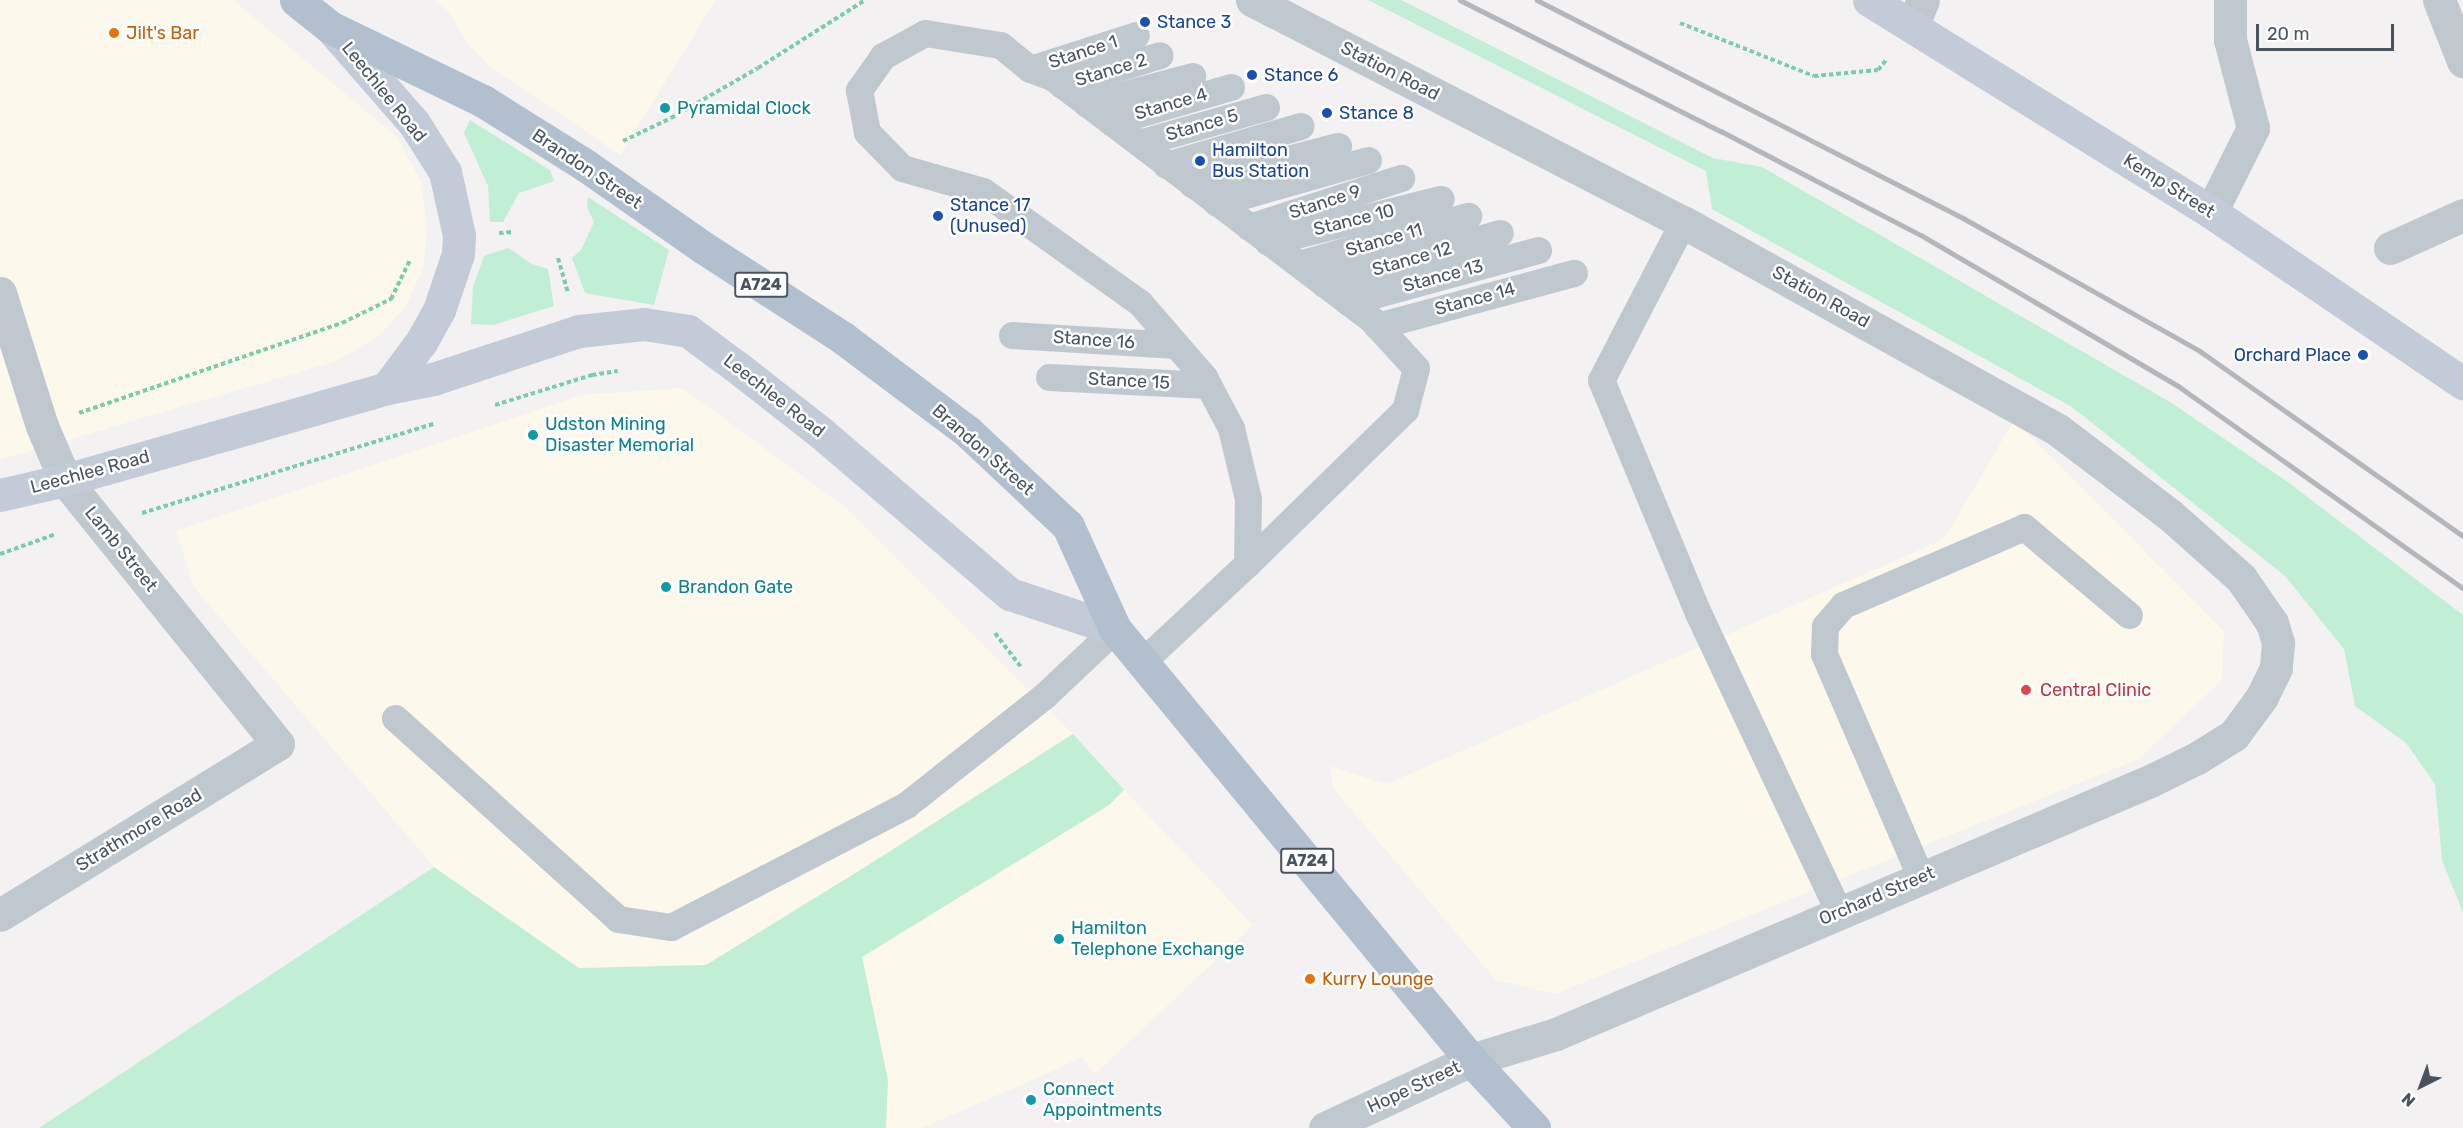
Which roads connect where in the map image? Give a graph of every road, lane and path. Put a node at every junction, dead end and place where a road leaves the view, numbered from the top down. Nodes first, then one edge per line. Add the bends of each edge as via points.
1 (296, 0) edge
2 (866, 0) edge
3 (1252, 0) edge
4 (1869, 0) edge
5 (2230, 0) edge
6 (2439, 0) edge
7 (1917, 13) edge
8 (1680, 23) dead end
9 (330, 27) junction
10 (1137, 35) dead end
11 (1160, 55) dead end
12 (2463, 61) edge
13 (1030, 69) junction
14 (1192, 76) dead end
15 (1062, 85) junction
16 (1231, 87) dead end
17 (1087, 105) junction
18 (1266, 107) dead end
19 (1111, 122) junction
20 (1300, 126) dead end
21 (1138, 143) junction
22 (1338, 146) dead end
23 (1368, 160) dead end
24 (585, 165) junction
25 (1166, 165) junction
26 (1401, 178) dead end
27 (1192, 184) junction
28 (1441, 199) dead end
29 (1217, 203) junction
30 (2211, 212) junction
31 (2463, 215) edge
32 (1468, 216) dead end
33 (1683, 222) junction
34 (1500, 233) dead end
35 (1258, 234) junction
36 (459, 235) junction
37 (2390, 248) dead end
38 (1538, 250) dead end
39 (1299, 264) junction
40 (1574, 273) dead end
41 (1324, 284) junction
42 (0, 293) edge
43 (1348, 302) junction
44 (1377, 326) junction
45 (1012, 335) dead end
46 (1176, 345) junction
47 (621, 370) dead end
48 (1049, 377) dead end
49 (2463, 383) edge
50 (1208, 385) junction
51 (387, 388) junction
52 (489, 407) dead end
53 (444, 420) dead end
54 (42, 426) junction
55 (65, 480) junction
56 (0, 495) edge
57 (102, 525) junction
58 (0, 554) edge
59 (1247, 564) junction
60 (2129, 615) dead end
61 (1114, 629) junction
62 (994, 630) dead end
63 (1143, 661) junction
64 (1044, 696) junction
65 (2262, 698) joint
66 (395, 718) dead end
67 (278, 744) joint
68 (1921, 878) junction
69 (1839, 913) junction
70 (0, 915) edge
71 (1472, 1060) junction
72 (1325, 1128) edge
73 (1534, 1128) edge

1 - 9 main road, Brandon Street / A724
2 - 24 path via 758,68 671,118 632,135
3 - 33 street, Station Road
4 - 7 main road, Kemp Street
5 - 30 street via 2230,40 2253,128
6 - 12 street
7 - 8 path via 1878,70 1814,76
7 - 30 main road, Kemp Street
9 - 24 main road, Brandon Street / A724 via 483,101
9 - 36 main road, Leechlee Road via 414,123 445,172
10 - 13 lane, Stance 1
11 - 15 lane, Stance 2
13 - 15 lane
13 - 46 lane via 1000,45 925,33 883,56 859,90 867,132 902,168 983,191 1140,303
14 - 17 lane
15 - 17 lane
16 - 19 lane, Stance 4
17 - 19 lane
18 - 21 lane, Stance 5
19 - 21 lane
20 - 25 lane
21 - 25 lane
22 - 27 lane
23 - 29 lane
24 - 61 main road, Brandon Street / A724 via 843,338 968,432 1068,526
25 - 27 lane
26 - 35 lane, Stance 9
27 - 29 lane
28 - 35 lane, Stance 10
29 - 35 lane
30 - 49 main road, Kemp Street
31 - 37 street
32 - 39 lane, Stance 11
33 - 65 street, Station Road via 2058,430 2170,515 2241,578 2272,624 2278,643 2276,668
33 - 69 lane via 1601,380 1684,583
34 - 41 lane, Stance 12
35 - 39 lane
36 - 51 main road, Leechlee Road via 458,254 439,310
36 - 54 path via 419,242 391,299 342,323
38 - 43 lane, Stance 13
39 - 41 lane
40 - 44 lane, Stance 14
41 - 43 lane
42 - 54 street, Lamb Street
43 - 44 lane
44 - 59 lane via 1416,368 1405,410
45 - 46 lane, Stance 16
46 - 50 lane
47 - 52 path via 592,375
48 - 50 lane, Stance 15
50 - 59 lane via 1231,428 1248,499
51 - 55 main road, Leechlee Road
51 - 61 main road, Leechlee Road via 433,379 579,331 644,324 688,331 820,432 1010,594
53 - 57 path
54 - 55 street, Lamb Street
55 - 56 main road, Leechlee Road
55 - 57 street, Lamb Street
57 - 58 path via 54,534
57 - 67 street, Lamb Street
59 - 63 lane
60 - 68 lane via 2024,527 1843,605 1825,626 1824,654
61 - 63 main road, Brandon Street / A724
61 - 64 lane
62 - 64 path
63 - 71 main road, Brandon Street / A724
64 - 66 lane via 906,805 672,927 618,919
65 - 68 street, Orchard Street via 2234,735 2197,758
67 - 70 street, Strathmore Road
68 - 69 street, Orchard Street
69 - 71 street, Orchard Street via 1556,1034
71 - 72 street, Hope Street
71 - 73 main road, A724

